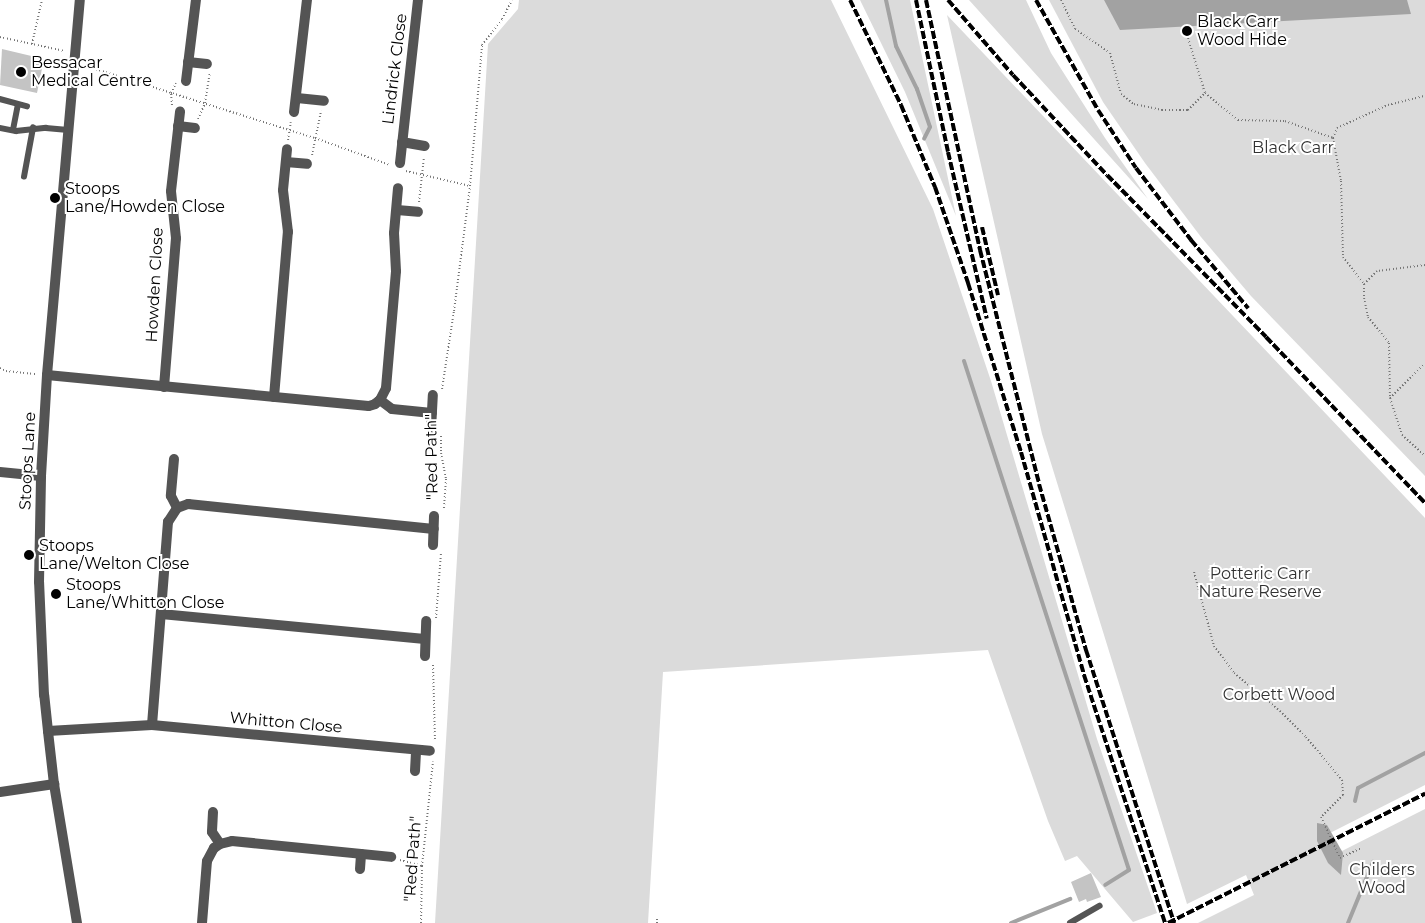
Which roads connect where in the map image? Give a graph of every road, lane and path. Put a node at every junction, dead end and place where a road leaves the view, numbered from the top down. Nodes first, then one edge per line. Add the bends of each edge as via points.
1 (42, 0) edge
2 (80, 0) edge
3 (196, 0) edge
4 (307, 0) edge
5 (418, 0) edge
6 (512, 0) edge
7 (1061, 0) edge
8 (0, 38) edge
9 (1188, 38) dead end
10 (32, 45) junction
11 (75, 58) junction
12 (188, 62) junction
13 (207, 64) joint
14 (186, 81) joint
15 (171, 93) junction
16 (1205, 93) junction
17 (1425, 96) edge
18 (297, 98) junction
19 (0, 99) edge
20 (324, 101) joint
21 (205, 103) junction
22 (18, 105) junction
23 (27, 106) dead end
24 (180, 112) joint
25 (294, 112) joint
26 (178, 126) junction
27 (0, 128) edge
28 (33, 128) junction
29 (195, 128) joint
30 (289, 129) junction
31 (13, 130) junction
32 (68, 130) junction
33 (316, 138) junction
34 (1333, 138) junction
35 (402, 142) junction
36 (425, 146) joint
37 (287, 149) joint
38 (286, 162) junction
39 (400, 163) dead end
40 (307, 164) joint
41 (422, 176) junction
42 (24, 177) dead end
43 (470, 186) junction
44 (398, 188) dead end
45 (397, 210) junction
46 (418, 212) joint
47 (1425, 265) edge
48 (1364, 284) junction
49 (1425, 363) edge
50 (0, 368) edge
51 (47, 375) junction
52 (164, 387) junction
53 (438, 394) joint
54 (274, 397) junction
55 (1390, 398) junction
56 (380, 400) junction
57 (432, 413) junction
58 (436, 430) joint
59 (1425, 456) edge
60 (174, 459) dead end
61 (0, 472) edge
62 (41, 476) junction
63 (177, 508) junction
64 (439, 516) joint
65 (434, 529) junction
66 (438, 545) joint
67 (1194, 572) dead end
68 (161, 614) junction
69 (431, 620) joint
70 (425, 639) junction
71 (429, 657) joint
72 (152, 725) junction
73 (48, 731) junction
74 (416, 750) junction
75 (433, 751) junction
76 (415, 771) dead end
77 (54, 784) junction
78 (0, 792) edge
79 (213, 812) dead end
80 (220, 844) junction
81 (1361, 848) dead end
82 (360, 854) junction
83 (391, 857) joint
84 (422, 866) junction
85 (360, 869) dead end
86 (1098, 906) dead end
87 (657, 916) dead end
88 (78, 923) edge
89 (202, 923) edge
90 (421, 923) edge
91 (657, 923) edge
92 (1070, 923) edge

1 - 10 path
2 - 11 street, Stoops Lane
3 - 12 street
4 - 18 street
5 - 35 street, Lindrick Close
6 - 43 path, "Red Path" via 482,45
7 - 16 path via 1075,29 1110,53 1121,94 1134,104 1162,110 1188,110
8 - 10 path
9 - 16 path
10 - 11 path
11 - 15 path
11 - 32 street, Stoops Lane
12 - 13 street
12 - 14 street
13 - 21 path via 211,67
14 - 15 path via 178,79
15 - 21 path
15 - 24 path via 172,109
16 - 34 path via 1238,120 1285,121
17 - 34 path via 1388,105 1337,128
18 - 20 street
18 - 25 street
19 - 22 lane
20 - 33 path
21 - 29 path
21 - 30 path
22 - 23 lane
22 - 31 lane
24 - 26 street, Howden Close
25 - 30 path
26 - 29 street
26 - 52 street, Howden Close via 171,190 176,238
27 - 31 lane
28 - 31 lane
28 - 32 lane
28 - 42 lane
30 - 33 path
30 - 37 path
32 - 51 street, Stoops Lane
33 - 40 path via 311,164
33 - 41 path
34 - 48 path via 1340,181 1343,257
35 - 36 street, Lindrick Close
35 - 39 street, Lindrick Close
36 - 41 path
37 - 38 street
38 - 40 street
38 - 54 street via 283,190 288,232
41 - 43 path
41 - 46 path
43 - 53 path, "Red Path"
44 - 45 street
45 - 46 street
45 - 56 street via 394,233 396,271 386,388
47 - 48 path via 1377,271
48 - 55 path via 1368,317 1389,343
49 - 55 path
50 - 51 path
51 - 52 street
51 - 62 street, Stoops Lane
52 - 54 street
53 - 57 street
54 - 56 street via 368,406
55 - 59 path via 1402,435
56 - 57 street via 392,409
57 - 58 street
58 - 64 path, "Red Path" via 446,479
60 - 63 street via 171,496
61 - 62 street
62 - 73 street, Stoops Lane via 39,582
63 - 65 street via 188,504
63 - 68 street via 168,522
64 - 65 street
65 - 66 street
66 - 69 path
67 - 81 path via 1214,646 1234,674 1280,711 1342,780 1343,795 1321,817 1340,858
68 - 70 street
68 - 72 street
69 - 70 street
70 - 71 street
71 - 75 path, "Red Path"
72 - 73 street, Whitton Close
72 - 74 street, Whitton Close
73 - 77 street, Stoops Lane
74 - 75 street, Whitton Close
74 - 76 street
75 - 84 path, "Red Path"
77 - 78 street
77 - 88 street, Stoops Lane
79 - 80 street via 212,832
80 - 82 street via 232,842
80 - 89 street via 207,861
82 - 83 street
82 - 85 street
83 - 84 path
84 - 90 path, "Red Path"
86 - 92 lane
87 - 91 path

